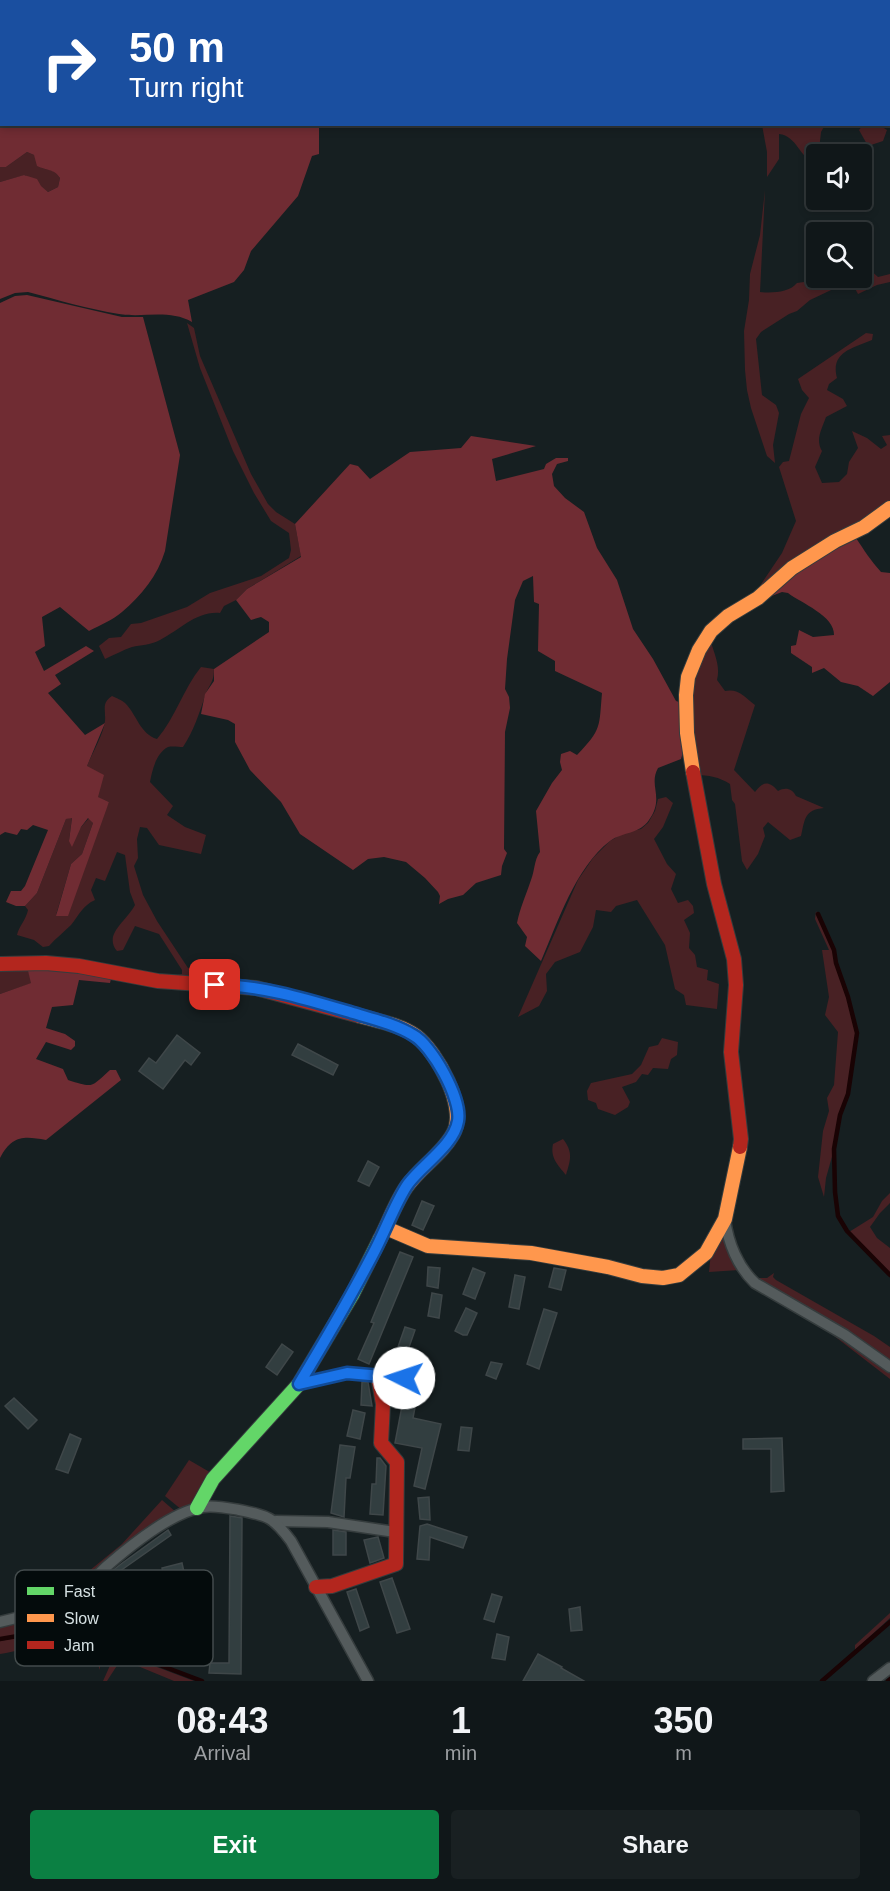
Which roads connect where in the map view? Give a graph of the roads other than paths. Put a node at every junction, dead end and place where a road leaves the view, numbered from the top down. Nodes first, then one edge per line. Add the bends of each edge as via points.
1 (890, 508) edge
2 (0, 964) edge
3 (725, 1219) junction
4 (386, 1228) junction
5 (890, 1367) edge
6 (378, 1376) junction
7 (404, 1378) dead end
8 (299, 1384) junction
9 (197, 1508) junction
10 (276, 1521) junction
11 (395, 1532) junction
12 (103, 1570) edge
13 (316, 1587) junction
14 (15, 1618) edge
15 (0, 1622) edge
16 (890, 1668) edge
17 (368, 1681) edge
18 (873, 1681) edge

1 - 3 street via 792,568 758,598 728,616 705,640 688,677 687,733 694,781 714,884 734,958 736,985 732,1052 741,1139
2 - 4 street via 80,966 158,981 255,988 392,1025 415,1035 430,1050 455,1096 458,1121 447,1142 407,1186
3 - 4 street via 706,1252 679,1275 663,1278 531,1253 428,1246
3 - 5 street via 743,1272 755,1283 845,1335
4 - 8 street
6 - 7 street
6 - 8 street via 347,1373
6 - 11 street via 383,1404 381,1443 397,1462
8 - 9 street via 213,1479
9 - 10 street via 234,1509
9 - 12 street via 168,1520
10 - 11 street via 328,1522
10 - 13 street
11 - 13 street via 397,1559 391,1568
13 - 17 street
14 - 15 street
16 - 18 street

